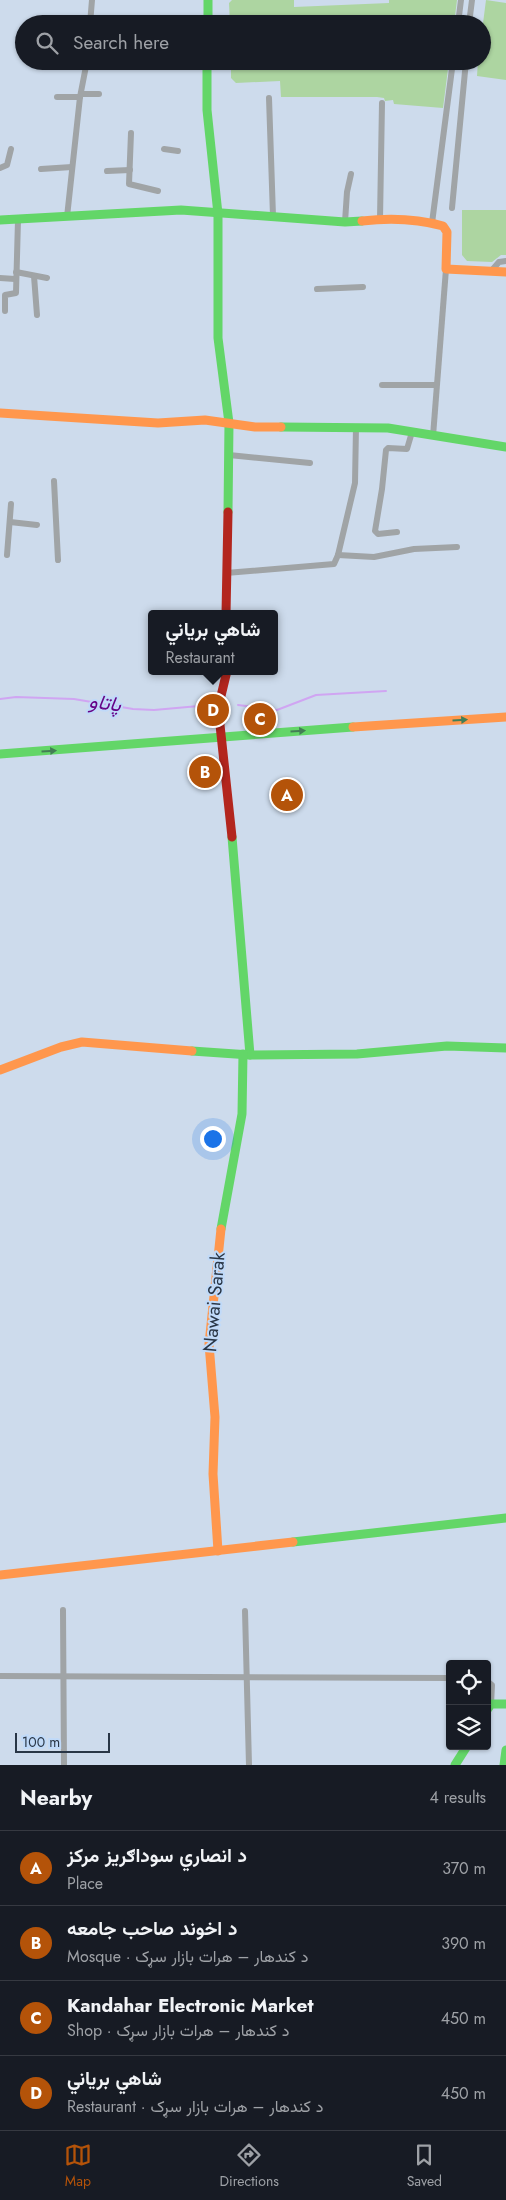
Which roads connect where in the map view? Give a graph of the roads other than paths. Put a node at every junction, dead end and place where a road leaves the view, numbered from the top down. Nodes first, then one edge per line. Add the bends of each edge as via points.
1 (92, 0) edge
2 (208, 0) edge
3 (461, 0) edge
4 (472, 0) edge
5 (91, 15) edge
6 (208, 15) edge
7 (459, 15) edge
8 (471, 15) edge
9 (85, 70) edge
10 (207, 70) edge
11 (452, 70) edge
12 (465, 70) edge
13 (99, 94) dead end
14 (80, 96) junction
15 (57, 97) dead end
16 (269, 98) dead end
17 (382, 103) dead end
18 (131, 133) dead end
19 (11, 149) dead end
20 (164, 149) dead end
21 (178, 151) dead end
22 (72, 167) junction
23 (0, 168) edge
24 (41, 169) dead end
25 (130, 170) junction
26 (106, 171) dead end
27 (351, 174) dead end
28 (158, 191) dead end
29 (452, 208) dead end
30 (218, 214) junction
31 (273, 216) junction
32 (67, 217) junction
33 (380, 219) junction
34 (0, 220) edge
35 (18, 220) junction
36 (345, 222) junction
37 (432, 223) junction
38 (506, 261) edge
39 (446, 269) junction
40 (493, 269) dead end
41 (506, 272) edge
42 (16, 276) junction
43 (34, 276) junction
44 (0, 278) edge
45 (47, 278) dead end
46 (363, 287) dead end
47 (317, 289) dead end
48 (5, 311) dead end
49 (36, 315) dead end
50 (382, 385) dead end
51 (436, 385) junction
52 (0, 413) edge
53 (229, 423) junction
54 (356, 427) junction
55 (412, 432) junction
56 (433, 436) junction
57 (506, 447) edge
58 (229, 455) junction
59 (310, 463) dead end
60 (54, 481) dead end
61 (11, 504) dead end
62 (10, 522) junction
63 (37, 525) dead end
64 (397, 532) dead end
65 (456, 547) dead end
66 (7, 555) dead end
67 (338, 555) junction
68 (58, 560) dead end
69 (226, 573) junction
70 (226, 610) edge
71 (227, 675) edge
72 (506, 717) edge
73 (222, 736) junction
74 (0, 754) edge
75 (506, 1048) edge
76 (246, 1055) junction
77 (0, 1070) edge
78 (506, 1518) edge
79 (218, 1551) junction
80 (0, 1576) edge
81 (63, 1610) dead end
82 (245, 1612) dead end
83 (0, 1676) edge
84 (64, 1676) junction
85 (245, 1676) junction
86 (446, 1678) edge
87 (506, 1704) edge
88 (491, 1707) edge
89 (464, 1750) edge
90 (506, 1750) edge
91 (64, 1765) edge
92 (249, 1765) edge
93 (455, 1765) edge
94 (504, 1765) edge

1 - 5 street
2 - 6 street
3 - 7 street
4 - 8 street
9 - 14 street
10 - 30 street via 207,110
11 - 37 street
12 - 29 street
13 - 14 street
14 - 15 street
14 - 22 street
16 - 31 street
17 - 33 street
18 - 25 street
19 - 23 street via 7,165
20 - 21 street
22 - 24 street
22 - 32 street
25 - 26 street
25 - 28 street via 130,185
27 - 36 street
30 - 31 street
30 - 32 street via 182,210
30 - 53 street via 218,338
31 - 36 street
32 - 35 street
33 - 36 street
33 - 37 street
34 - 35 street
35 - 42 street
37 - 39 street via 443,226 447,232
38 - 40 street via 499,262
39 - 41 street
39 - 51 street
42 - 43 street
42 - 44 street
42 - 48 street via 16,293 5,295
43 - 45 street
43 - 49 street
46 - 47 street
50 - 51 street
51 - 56 street
52 - 53 street via 158,423 205,420
53 - 54 street via 255,427
53 - 58 street
54 - 55 street
54 - 67 street via 355,483
55 - 56 street
55 - 64 street via 407,449 386,449 375,531 378,534
56 - 57 street
58 - 59 street
58 - 69 street
60 - 68 street
61 - 62 street
62 - 63 street
62 - 66 street
65 - 67 street via 414,549 374,557
67 - 69 street via 334,564
69 - 70 street
71 - 73 street, Nawai Sarak via 220,701
73 -> 72 street
74 -> 73 street
73 - 76 street, Nawai Sarak via 235,871
75 - 76 street via 447,1046 357,1054
76 - 77 street via 82,1042 66,1044 20,1065
76 - 79 street, Nawai Sarak via 242,1114 222,1225 208,1344 215,1418 212,1474
78 - 79 street
79 - 80 street
81 - 84 street
82 - 85 street
83 - 84 street
84 - 85 street
84 - 91 street
85 - 86 street
85 - 92 street
87 - 88 street
89 - 93 street
90 - 94 street

